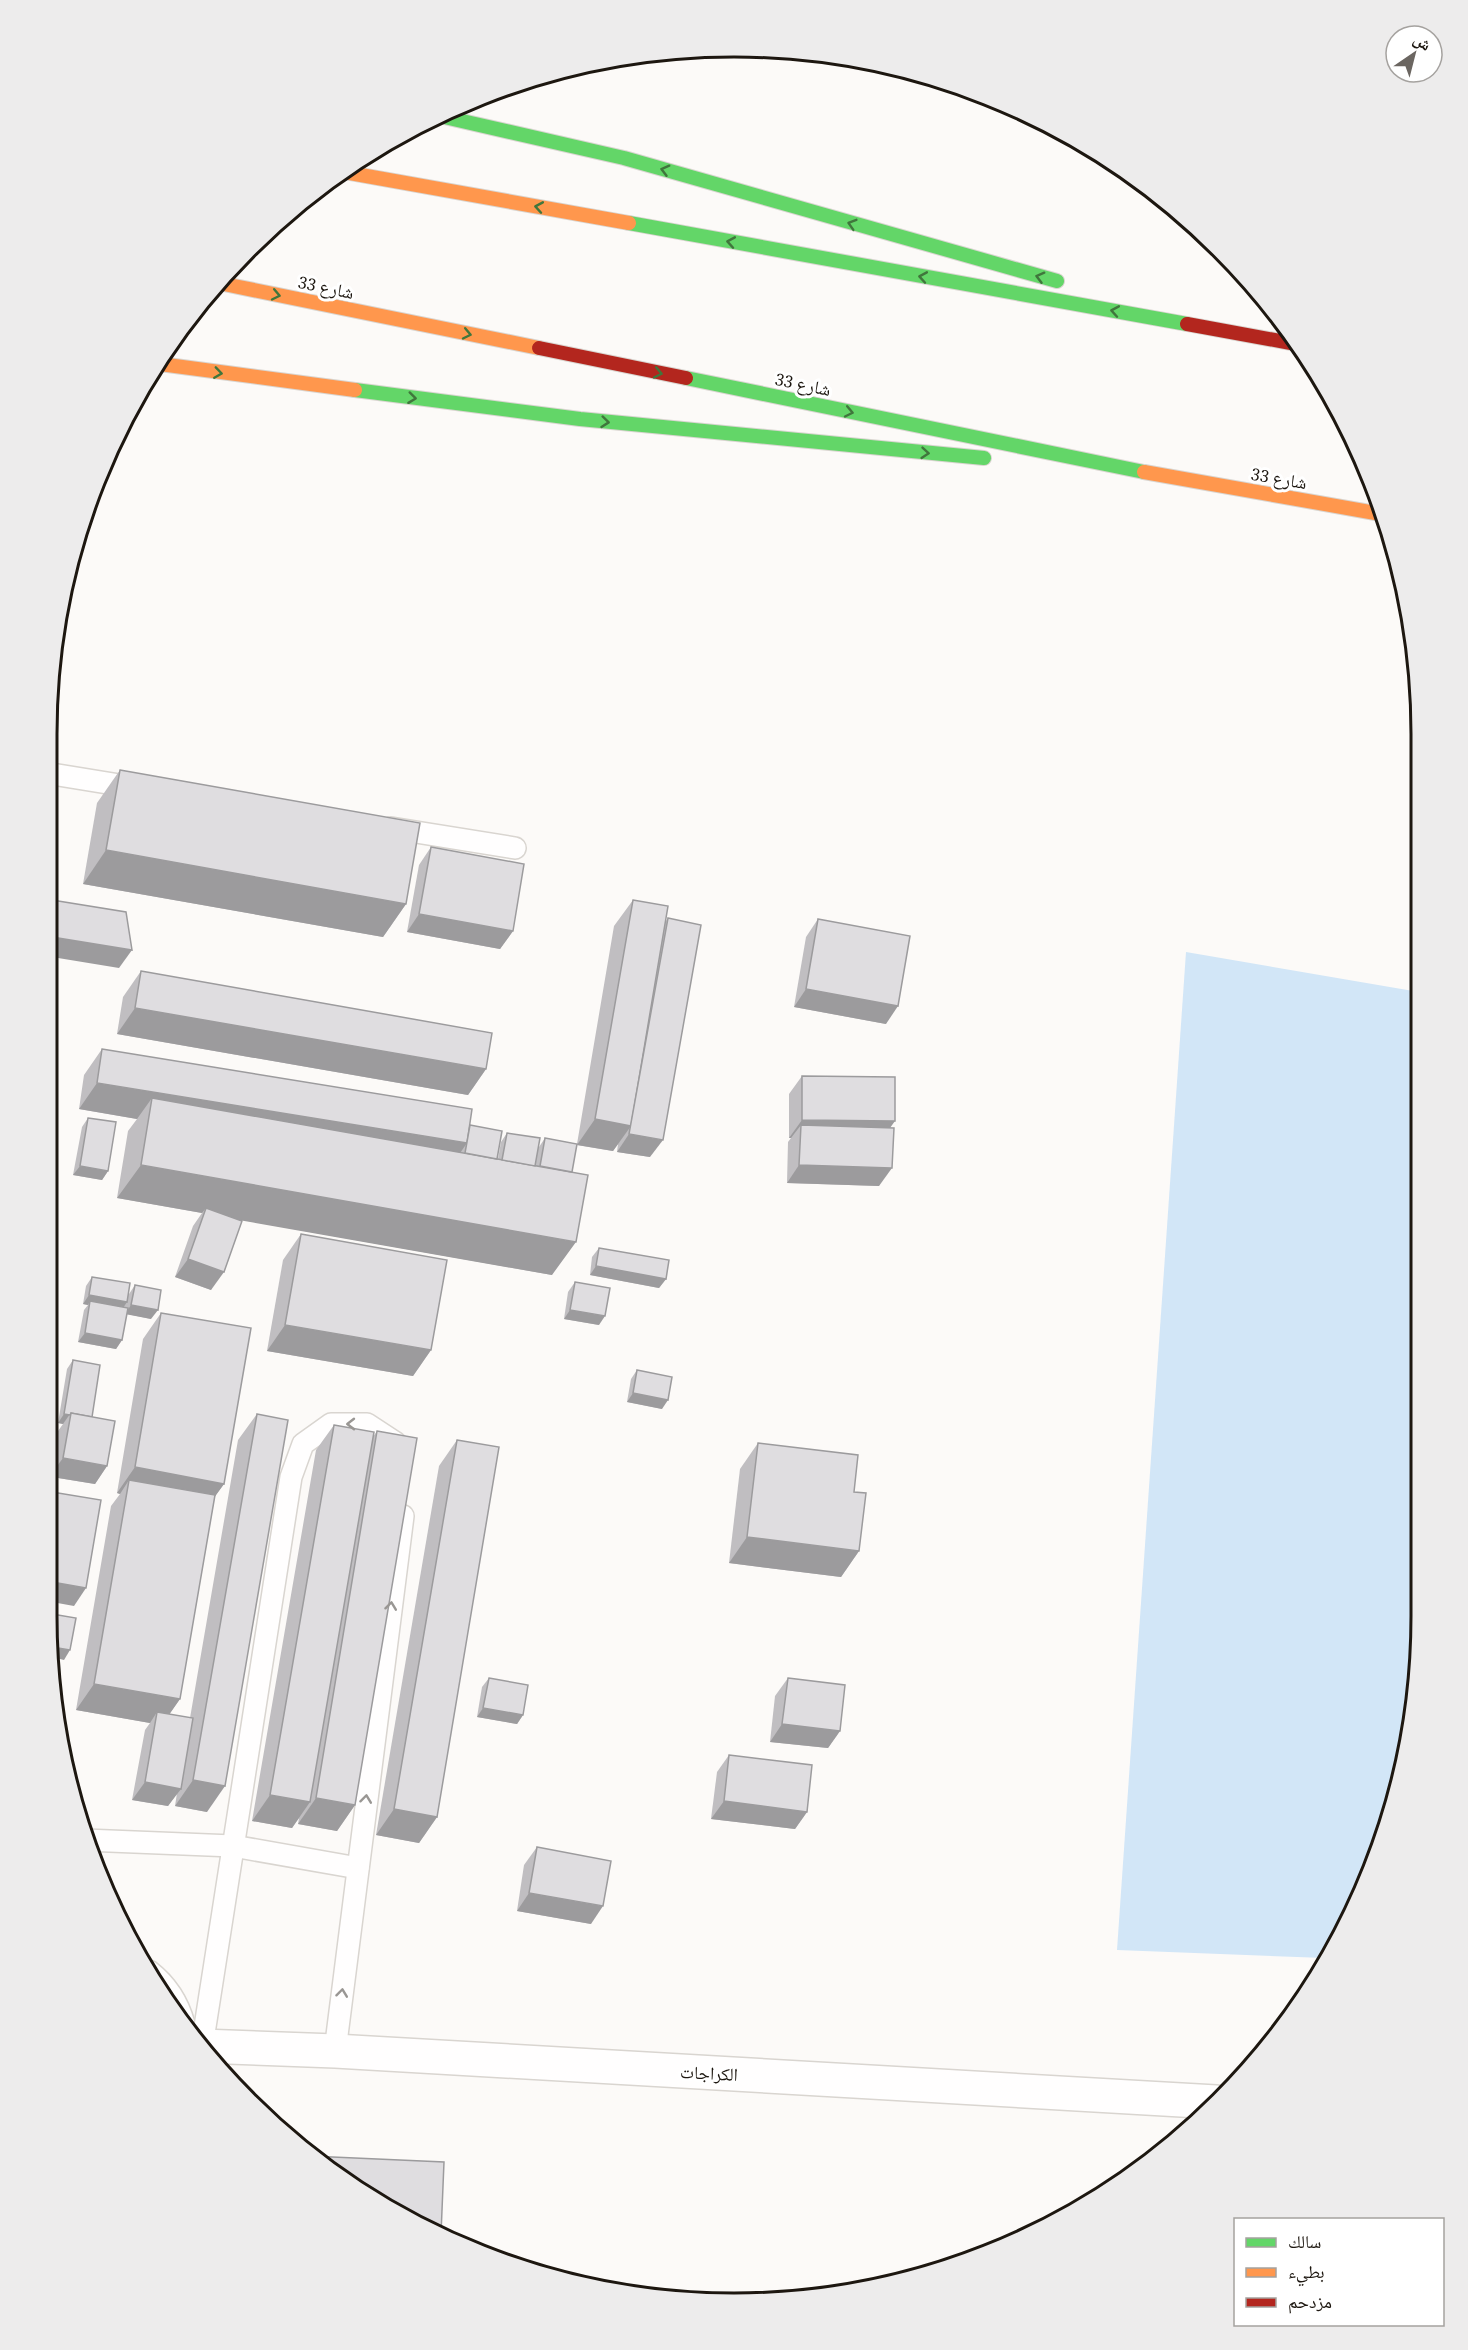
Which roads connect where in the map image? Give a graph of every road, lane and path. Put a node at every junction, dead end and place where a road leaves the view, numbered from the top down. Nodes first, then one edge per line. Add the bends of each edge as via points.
1 (453, 119) edge
2 (354, 174) edge
3 (1065, 284) dead end
4 (228, 285) edge
5 (1111, 296) dead end
6 (1258, 337) junction
7 (1285, 342) edge
8 (167, 365) edge
9 (1004, 460) dead end
10 (1028, 462) dead end
11 (1146, 472) junction
12 (1374, 513) edge
13 (57, 775) edge
14 (156, 790) edge
15 (376, 826) edge
16 (515, 848) dead end
17 (404, 1465) edge
18 (405, 1500) edge
19 (96, 1840) edge
20 (234, 1846) junction
21 (358, 1868) junction
22 (204, 2036) edge
23 (212, 2046) edge
24 (335, 2051) junction
25 (1206, 2101) edge

3 -> 1 highway via 624,158
6 -> 2 highway
4 -> 11 highway, شارع 33
5 - 6 highway
6 - 7 highway
8 -> 9 highway via 580,419
10 - 11 highway
11 - 12 highway, شارع 33
13 - 14 lane
15 - 16 lane
17 -> 20 lane via 396,1443 366,1424 332,1424 303,1444 291,1477
21 -> 18 lane
19 - 20 lane
20 - 21 lane
20 - 22 lane
24 -> 21 lane
23 - 24 street, الكراجات
24 - 25 street, الكراجات

